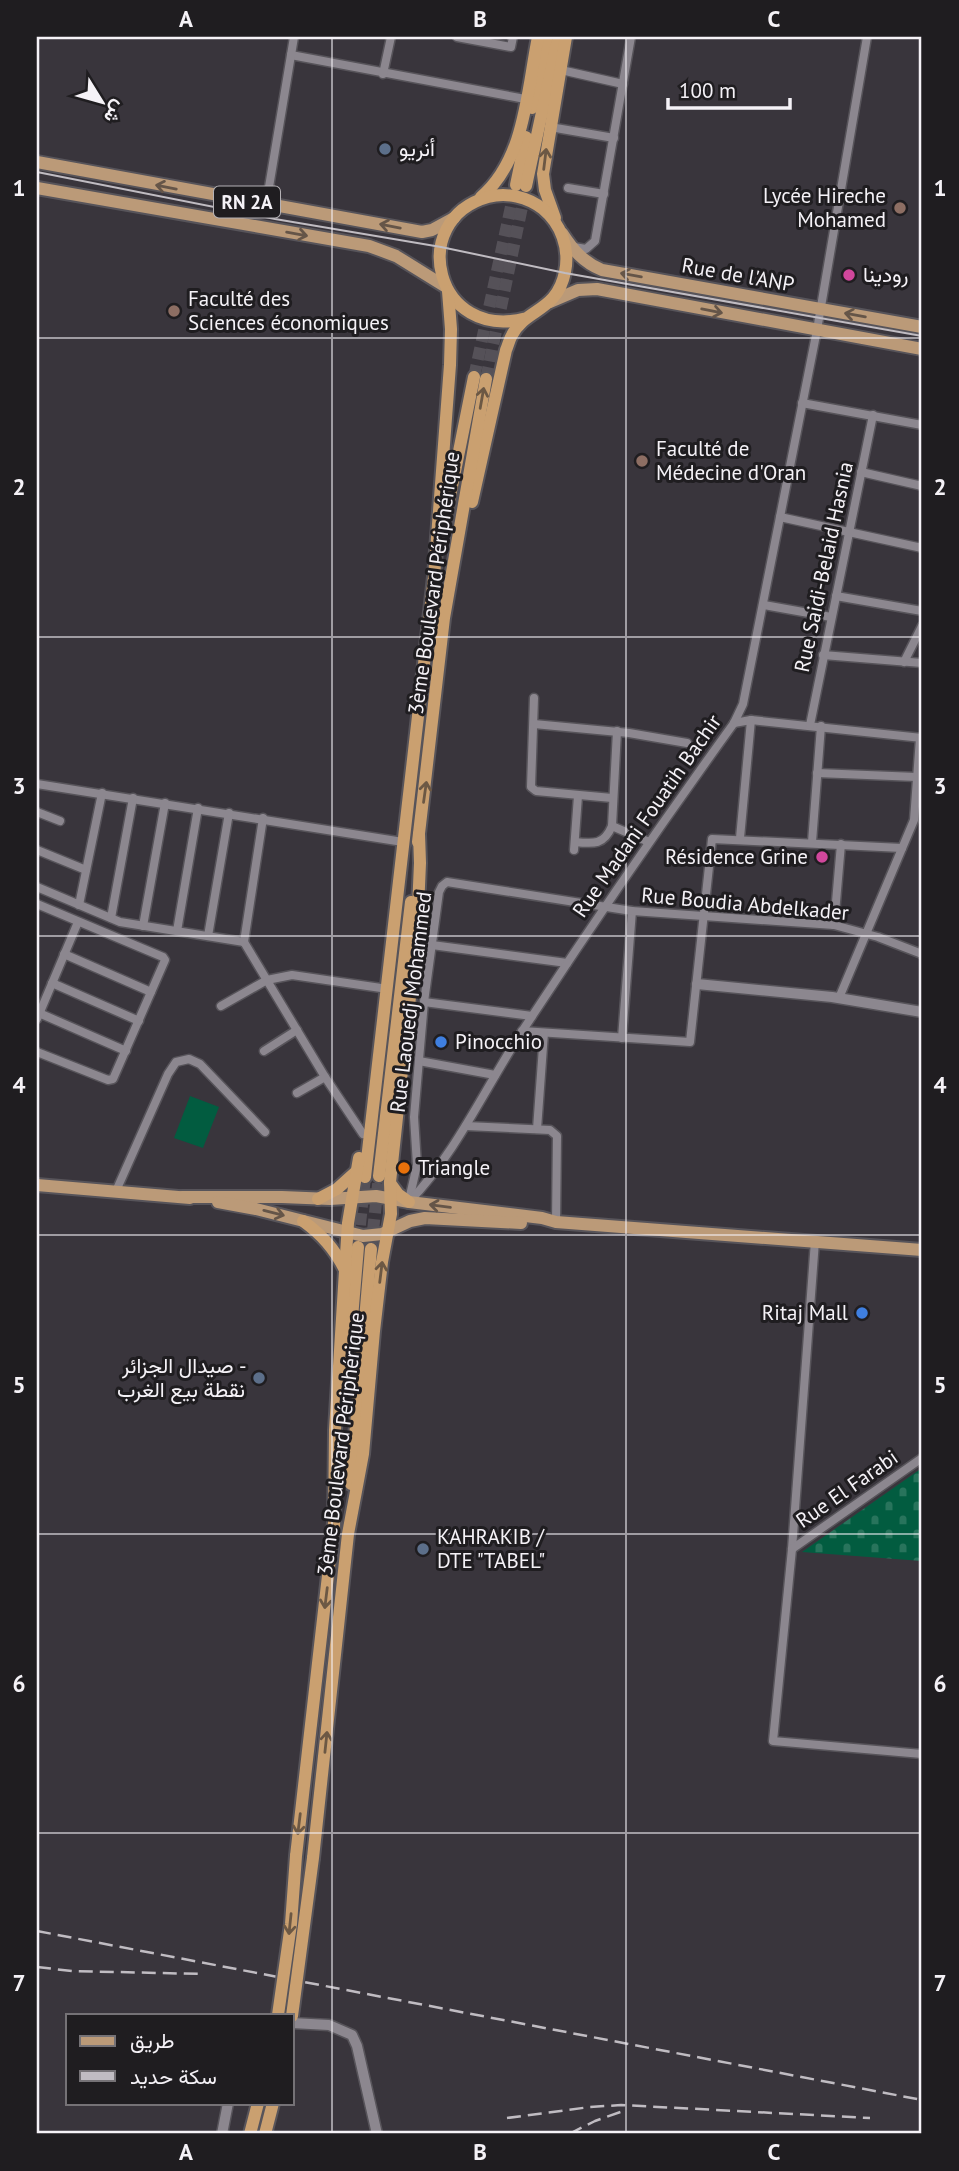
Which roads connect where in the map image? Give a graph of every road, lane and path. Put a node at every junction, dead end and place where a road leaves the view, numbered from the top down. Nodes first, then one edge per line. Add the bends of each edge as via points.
1 (294, 37) edge
2 (391, 37) edge
3 (457, 37) edge
4 (513, 37) edge
5 (538, 37) edge
6 (547, 37) edge
7 (559, 37) edge
8 (566, 37) edge
9 (631, 37) edge
10 (867, 37) edge
11 (291, 55) junction
12 (561, 70) junction
13 (383, 74) junction
14 (623, 85) junction
15 (525, 99) junction
16 (550, 127) junction
17 (614, 138) junction
18 (37, 162) edge
19 (37, 188) edge
20 (568, 188) dead end
21 (604, 194) junction
22 (477, 201) junction
23 (266, 205) junction
24 (454, 218) junction
25 (563, 234) junction
26 (447, 289) junction
27 (550, 302) junction
28 (527, 318) junction
29 (819, 320) junction
30 (922, 327) edge
31 (922, 349) edge
32 (802, 403) junction
33 (873, 415) junction
34 (922, 425) edge
35 (861, 472) junction
36 (922, 486) edge
37 (780, 517) junction
38 (849, 533) junction
39 (922, 548) edge
40 (434, 577) junction
41 (836, 596) junction
42 (764, 605) junction
43 (922, 611) edge
44 (831, 617) junction
45 (444, 618) junction
46 (922, 626) edge
47 (824, 654) junction
48 (904, 662) junction
49 (922, 663) edge
50 (534, 698) dead end
51 (751, 720) junction
52 (734, 723) junction
53 (534, 724) junction
54 (810, 725) junction
55 (821, 726) junction
56 (617, 731) junction
57 (921, 738) edge
58 (687, 743) dead end
59 (817, 773) junction
60 (918, 777) junction
61 (37, 784) edge
62 (102, 793) junction
63 (578, 796) junction
64 (134, 798) junction
65 (612, 798) junction
66 (165, 803) junction
67 (198, 808) junction
68 (37, 812) edge
69 (229, 813) junction
70 (263, 818) junction
71 (61, 821) dead end
72 (612, 826) junction
73 (740, 838) junction
74 (402, 842) junction
75 (649, 842) junction
76 (812, 842) junction
77 (841, 844) junction
78 (902, 848) junction
79 (37, 850) edge
80 (86, 870) junction
81 (37, 887) edge
82 (398, 887) junction
83 (37, 904) edge
84 (79, 905) junction
85 (603, 908) junction
86 (632, 911) junction
87 (704, 916) junction
88 (111, 918) junction
89 (78, 922) junction
90 (834, 925) junction
91 (144, 926) junction
92 (177, 931) junction
93 (866, 933) junction
94 (208, 936) junction
95 (244, 942) junction
96 (432, 945) junction
97 (64, 954) junction
98 (922, 954) edge
99 (567, 963) junction
100 (267, 980) junction
101 (52, 984) junction
102 (696, 984) junction
103 (381, 988) junction
104 (151, 992) junction
105 (839, 999) junction
106 (424, 1002) junction
107 (221, 1006) dead end
108 (922, 1012) edge
109 (38, 1016) edge
110 (532, 1016) junction
111 (139, 1021) junction
112 (297, 1030) junction
113 (523, 1031) junction
114 (544, 1033) junction
115 (622, 1038) junction
116 (126, 1051) junction
117 (264, 1051) dead end
118 (37, 1052) edge
119 (419, 1061) junction
120 (495, 1075) junction
121 (325, 1077) junction
122 (297, 1093) dead end
123 (466, 1126) junction
124 (537, 1129) junction
125 (265, 1132) dead end
126 (363, 1134) junction
127 (416, 1161) junction
128 (439, 1169) junction
129 (361, 1174) junction
130 (384, 1180) junction
131 (37, 1185) edge
132 (116, 1191) junction
133 (182, 1196) junction
134 (352, 1198) junction
135 (391, 1198) junction
136 (318, 1199) junction
137 (409, 1202) junction
138 (303, 1220) junction
139 (556, 1222) junction
140 (388, 1231) junction
141 (348, 1233) junction
142 (815, 1241) junction
143 (922, 1250) edge
144 (346, 1273) junction
145 (363, 1454) junction
146 (378, 1454) dead end
147 (922, 1458) edge
148 (334, 1531) junction
149 (348, 1534) junction
150 (792, 1549) junction
151 (922, 1754) edge
152 (278, 2014) edge
153 (292, 2014) edge
154 (294, 2023) edge
155 (228, 2104) edge
156 (258, 2104) edge
157 (273, 2104) edge
158 (222, 2134) edge
159 (250, 2134) edge
160 (265, 2134) edge
161 (377, 2134) edge

1 - 11 street
2 - 13 street
3 - 4 street via 511,47
5 - 15 highway
6 - 7 highway via 521,185
8 - 12 highway
9 - 14 street
10 - 29 street, Rue Madani Fouatih Bachir
11 - 13 street
11 - 23 street
12 - 14 street
12 - 16 highway
13 - 15 street
14 - 17 street
15 - 22 highway via 516,146 504,172
16 - 17 street
25 -> 16 highway via 543,174
17 - 21 street
23 -> 18 main road, RN 2A
19 -> 26 main road, RN 2A via 369,246 396,256
20 - 21 street
21 - 25 street via 595,241 579,249
22 - 24 highway
22 - 25 highway via 511,195 524,199 548,214
24 -> 23 main road, RN 2A via 422,232
24 - 26 highway via 440,251
25 - 27 highway via 566,269
29 -> 25 main road, Rue de l'ANP via 601,270 576,254
26 - 28 highway via 457,303 482,319 497,323
26 - 40 highway via 450,365
27 - 28 highway
27 -> 29 main road, Rue de l'ANP via 578,290 597,289
28 - 45 highway via 512,334 506,350
30 -> 29 main road, Rue de l'ANP
29 - 31 main road, Rue de l'ANP
29 - 32 street, Rue Madani Fouatih Bachir
32 - 33 street
32 - 37 street, Rue Madani Fouatih Bachir
33 - 34 street
33 - 35 street, Rue Saidi-Belaid Hasnia
35 - 36 street
35 - 38 street, Rue Saidi-Belaid Hasnia
37 - 38 street
37 - 42 street, Rue Madani Fouatih Bachir
38 - 39 street
38 - 41 street, Rue Saidi-Belaid Hasnia
45 -> 40 highway, 3ème Boulevard Périphérique via 480,378
40 - 74 highway
41 - 43 street
41 - 44 street, Rue Saidi-Belaid Hasnia
42 - 44 street
42 - 52 street, Rue Madani Fouatih Bachir via 743,704
44 - 47 street, Rue Saidi-Belaid Hasnia
130 -> 45 highway, 3ème Boulevard Périphérique via 418,919 419,834
46 - 48 street
47 - 48 street
47 - 54 street, Rue Saidi-Belaid Hasnia
48 - 49 street
50 - 53 street
51 - 52 street
51 - 54 street
51 - 73 street
52 - 75 street, Rue Madani Fouatih Bachir
53 - 56 street
53 - 63 street via 531,787
54 - 55 street
55 - 57 street
55 - 59 street
56 - 58 street
56 - 65 street
57 - 60 street
59 - 60 street
59 - 76 street
60 - 78 street via 914,820
61 - 62 street
62 - 64 street
62 - 80 street
63 - 65 street
63 - 72 street via 574,846 595,844 608,836
64 - 66 street
64 - 88 street
65 - 72 street
66 - 67 street
66 - 91 street
67 - 69 street
67 - 92 street
68 - 71 street
69 - 70 street
69 - 94 street
70 - 74 street
70 - 95 street
72 - 75 street
73 - 76 street
73 - 87 street via 712,839
74 - 82 highway
75 - 85 street, Rue Madani Fouatih Bachir
76 - 77 street
77 - 78 street
77 - 90 street
78 - 93 street
79 - 80 street
80 - 84 street
81 - 84 street
82 - 103 highway
82 - 129 highway
83 - 89 street
84 - 88 street
85 - 86 street, Rue Boudia Abdelkader
85 - 96 street, Rue Laouedj Mohammed via 450,881 439,892
85 - 99 street, Rue Madani Fouatih Bachir
86 - 87 street, Rue Boudia Abdelkader
86 - 115 street
87 - 90 street, Rue Boudia Abdelkader
87 - 102 street
88 - 91 street
89 - 97 street
89 - 104 street via 164,958
90 - 93 street, Rue Boudia Abdelkader
91 - 92 street
92 - 94 street
93 - 98 street, Rue Boudia Abdelkader
93 - 105 street
94 - 95 street
95 - 100 street
96 - 99 street
96 - 106 street, Rue Laouedj Mohammed
97 - 101 street
97 - 104 street
99 - 110 street, Rue Madani Fouatih Bachir
100 - 103 street via 292,975
100 - 107 street
100 - 112 street
101 - 109 street
101 - 111 street
102 - 105 street
102 - 115 street via 690,1042
103 - 126 highway
104 - 111 street
105 - 108 street
106 - 110 street
106 - 119 street, Rue Laouedj Mohammed
109 - 116 street
110 - 113 street, Rue Madani Fouatih Bachir
111 - 116 street
112 - 117 street
112 - 121 street
113 - 114 street
113 - 120 street, Rue Madani Fouatih Bachir
114 - 115 street
114 - 124 street
116 - 118 street via 111,1080
119 - 120 street
119 - 127 street, Rue Laouedj Mohammed
120 - 123 street, Rue Madani Fouatih Bachir
121 - 122 street
121 - 126 street
123 - 124 street
123 - 128 street, Rue Madani Fouatih Bachir
124 - 139 street via 557,1136
125 - 132 street via 200,1064 189,1059 176,1062
126 - 129 highway
127 - 128 street
127 - 137 street, Rue Laouedj Mohammed
128 - 137 street, Rue Madani Fouatih Bachir
129 - 134 highway
129 - 136 highway
130 - 135 highway, 3ème Boulevard Périphérique
130 - 137 highway
131 - 132 main road
132 - 133 main road
133 - 136 main road
133 -> 138 main road
134 - 135 main road
134 - 136 main road
134 - 141 highway
135 - 137 main road
135 - 140 highway, 3ème Boulevard Périphérique
139 -> 137 main road
138 - 141 main road
138 - 144 highway via 331,1245
139 - 140 main road via 425,1218
139 - 142 main road
140 - 141 main road via 369,1236
145 -> 140 highway, 3ème Boulevard Périphérique
141 - 144 highway
142 - 143 main road
142 - 150 street
144 - 148 highway via 335,1430
145 - 146 highway
145 - 149 highway, 3ème Boulevard Périphérique
147 - 150 street, Rue El Farabi
148 - 149 highway via 365,1248
148 -> 152 highway, bridge
153 -> 149 highway, 3ème Boulevard Périphérique, bridge
150 - 151 street via 773,1741
154 - 161 street via 329,2025 352,2035
155 - 158 street
156 - 159 highway
157 - 160 highway

